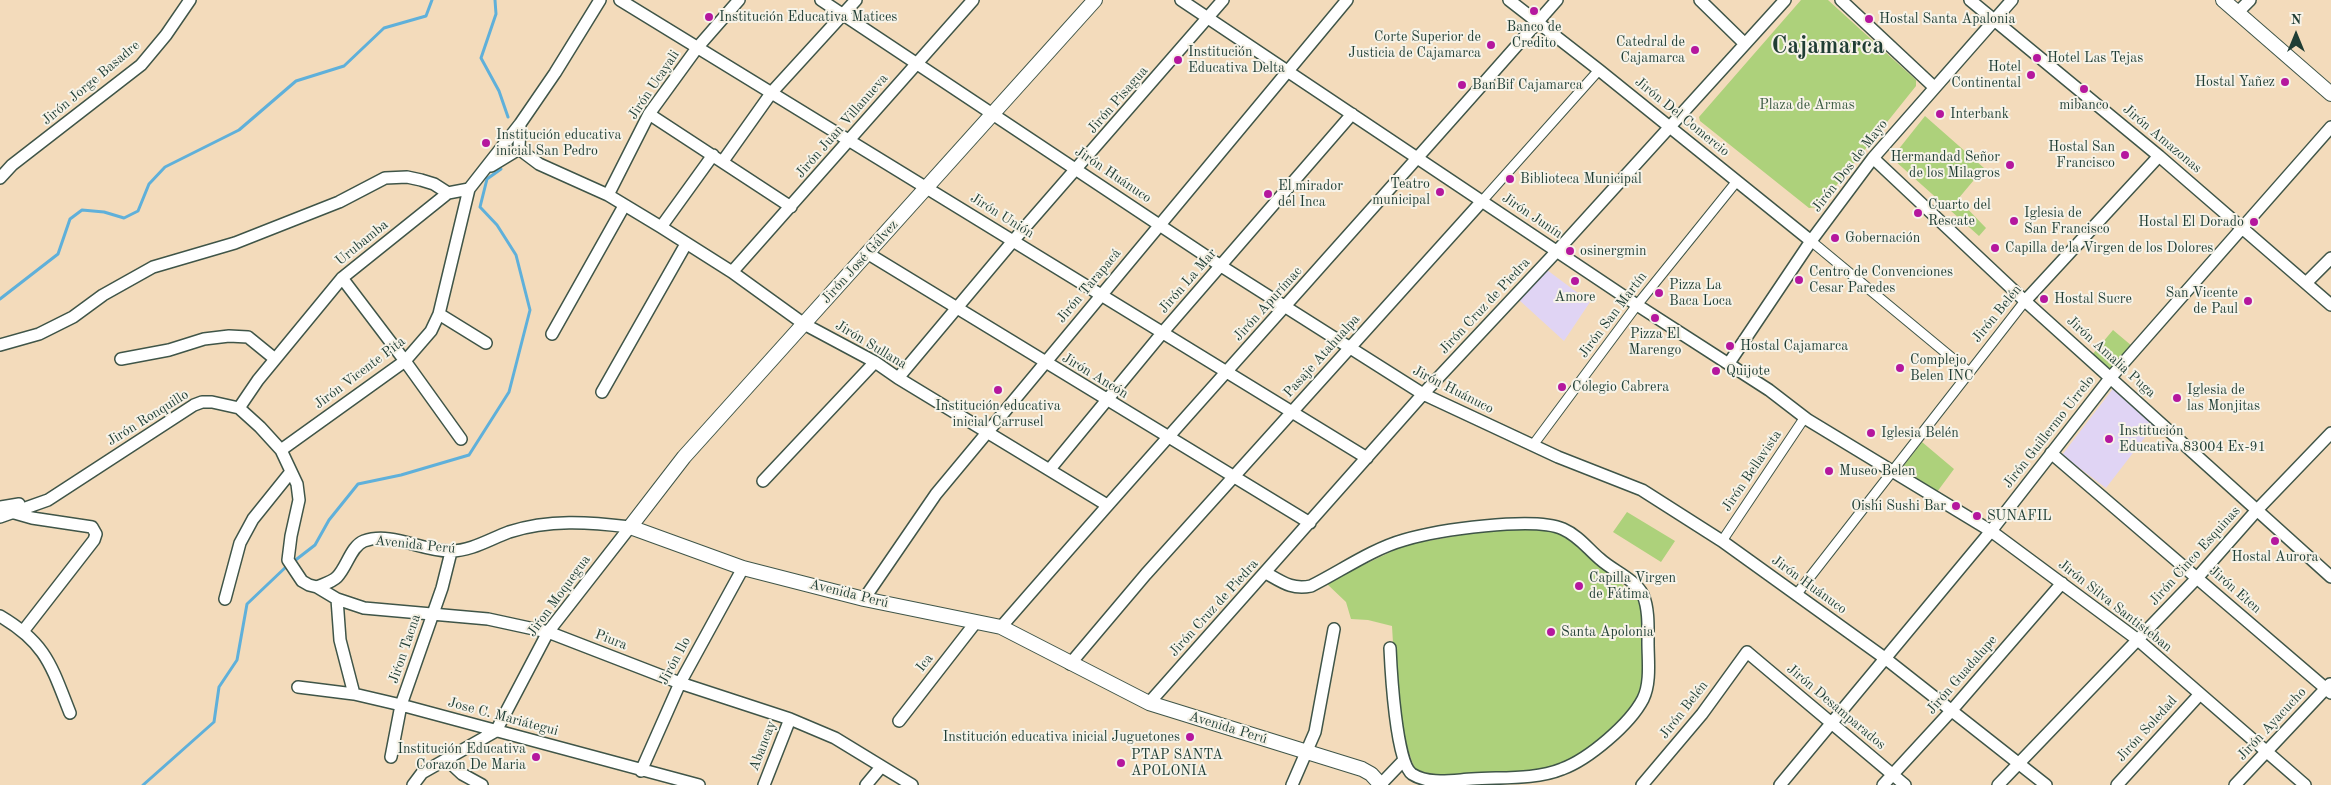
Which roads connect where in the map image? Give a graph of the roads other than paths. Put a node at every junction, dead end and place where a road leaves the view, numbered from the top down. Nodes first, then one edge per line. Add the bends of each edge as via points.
1 (190, 0) edge
2 (600, 0) edge
3 (620, 0) edge
4 (738, 0) edge
5 (821, 0) edge
6 (856, 0) edge
7 (973, 0) edge
8 (1095, 0) edge
9 (1181, 0) edge
10 (1223, 0) edge
11 (1347, 0) edge
12 (1509, 0) edge
13 (1557, 0) edge
14 (1700, 0) edge
15 (1785, 0) edge
16 (1841, 0) edge
17 (1970, 0) edge
18 (2012, 0) edge
19 (2223, 0) edge
20 (2250, 0) edge
21 (2237, 13) junction
22 (843, 14) junction
23 (1208, 18) junction
24 (1995, 20) junction
25 (1537, 23) junction
26 (1744, 43) junction
27 (697, 48) junction
28 (917, 64) junction
29 (1599, 70) junction
30 (1288, 72) junction
31 (1934, 87) junction
32 (772, 92) junction
33 (2331, 94) edge
34 (649, 114) junction
35 (994, 114) junction
36 (1352, 114) junction
37 (520, 124) junction
38 (1669, 126) junction
39 (2331, 127) edge
40 (849, 139) junction
41 (518, 149) junction
42 (2159, 156) junction
43 (1419, 157) junction
44 (718, 158) junction
45 (1873, 158) junction
46 (486, 169) junction
47 (1077, 169) junction
48 (0, 178) edge
49 (1737, 181) junction
50 (927, 187) junction
51 (469, 189) junction
52 (448, 193) junction
53 (608, 195) junction
54 (1483, 200) junction
55 (624, 206) junction
56 (791, 207) junction
57 (1159, 224) junction
58 (661, 227) junction
59 (2242, 227) junction
60 (1013, 241) junction
61 (1810, 241) junction
62 (686, 244) junction
63 (1556, 251) junction
64 (867, 253) junction
65 (2331, 258) edge
66 (1221, 266) junction
67 (732, 272) junction
68 (342, 278) junction
69 (2306, 284) junction
70 (1101, 296) junction
71 (2026, 301) junction
72 (1637, 305) junction
73 (2331, 305) edge
74 (956, 307) junction
75 (1286, 307) junction
76 (439, 314) junction
77 (804, 324) junction
78 (1163, 332) junction
79 (552, 334) dead end
80 (486, 343) dead end
81 (0, 345) edge
82 (1349, 348) junction
83 (121, 359) dead end
84 (275, 359) junction
85 (406, 361) junction
86 (875, 362) junction
87 (1044, 363) junction
88 (1729, 363) junction
89 (1228, 372) junction
90 (1969, 372) junction
91 (2111, 376) junction
92 (898, 378) junction
93 (602, 392) dead end
94 (1423, 394) junction
95 (1106, 400) junction
96 (239, 408) junction
97 (1292, 412) junction
98 (1805, 417) junction
99 (2331, 432) edge
100 (986, 433) junction
101 (1167, 438) junction
102 (461, 439) dead end
103 (1533, 445) junction
104 (281, 450) junction
105 (2051, 453) junction
106 (1367, 458) junction
107 (1050, 470) junction
108 (1891, 471) junction
109 (290, 473) junction
110 (1234, 478) junction
111 (763, 481) dead end
112 (1107, 505) junction
113 (5, 509) edge
114 (2257, 510) junction
115 (0, 517) edge
116 (1310, 523) junction
117 (630, 527) junction
118 (1991, 531) junction
119 (1722, 541) junction
120 (451, 552) junction
121 (743, 568) junction
122 (1266, 572) junction
123 (2197, 578) junction
124 (2331, 578) edge
125 (2062, 583) junction
126 (316, 587) junction
127 (1796, 595) junction
128 (225, 599) dead end
129 (337, 599) junction
130 (864, 599) junction
131 (434, 613) junction
132 (0, 616) edge
133 (976, 622) junction
134 (1001, 627) junction
135 (1334, 629) dead end
136 (24, 630) junction
137 (548, 632) junction
138 (2138, 640) junction
139 (1390, 648) dead end
140 (1748, 652) joint
141 (1886, 659) junction
142 (1070, 664) junction
143 (680, 683) junction
144 (298, 687) dead end
145 (2329, 688) edge
146 (354, 694) junction
147 (2200, 694) junction
148 (1149, 703) junction
149 (401, 705) junction
150 (1952, 710) junction
151 (70, 713) dead end
152 (790, 719) junction
153 (898, 722) dead end
154 (1831, 724) junction
155 (496, 731) junction
156 (2267, 751) junction
157 (1307, 753) junction
158 (392, 757) dead end
159 (447, 760) junction
160 (1403, 761) junction
161 (2020, 763) junction
162 (881, 767) junction
163 (641, 771) junction
164 (1892, 774) junction
165 (1374, 782) edge
166 (1483, 782) edge
167 (413, 785) edge
168 (482, 785) edge
169 (699, 785) edge
170 (764, 785) edge
171 (866, 785) edge
172 (912, 785) edge
173 (1292, 785) edge
174 (1642, 785) edge
175 (1780, 785) edge
176 (1883, 785) edge
177 (1905, 785) edge
178 (1998, 785) edge
179 (2046, 785) edge
180 (2117, 785) edge
181 (2235, 785) edge
182 (2305, 785) edge

1 - 48 street, Jirón Jorge Basadre via 141,65 12,165
2 - 37 street
3 - 27 street, Jirón Unión
4 - 27 street, Jirón Ucayali
5 - 22 street, Jirón Huánuco
6 - 22 street
7 - 28 street, Jirón Juan Villanueva
8 - 35 street, Jirón José Gálvez
9 - 23 street, Jirón Junín
10 - 23 street, Jirón Pisagua
11 - 30 street, Jirón Tarapacá
12 - 25 street, Jirón Del Comercio
13 - 25 street, Jirón Apurímac
14 - 26 street
15 - 26 street, Jirón Cruz de Piedra
16 - 31 street
17 - 24 street, Jirón Amazonas
18 - 24 street, Jirón Dos de Mayo
19 - 21 street
20 - 21 street
21 - 33 street
22 - 28 street, Jirón Huánuco
22 - 32 street
23 - 30 street, Jirón Junín
23 - 47 street, Jirón Pisagua
24 - 31 street, Jirón Dos de Mayo
24 - 42 street, Jirón Amazonas
25 - 29 street, Jirón Del Comercio
25 - 43 street, Jirón Apurímac
26 - 38 street, Jirón Cruz de Piedra
27 - 32 street, Jirón Unión
27 - 34 street, Jirón Ucayali
28 - 35 street, Jirón Huánuco
28 - 40 street, Jirón Juan Villanueva
29 - 38 street, Jirón Del Comercio
29 - 54 street, Pasaje Atahualpa
30 - 36 street, Jirón Junín
30 - 57 street, Jirón Tarapacá
31 - 45 street, Jirón Dos de Mayo
32 - 40 street, Jirón Unión
32 - 44 street
34 - 44 street
34 - 53 street, Jirón Ucayali
35 - 47 street, Jirón Huánuco
35 - 50 street, Jirón José Gálvez
36 - 43 street, Jirón Junín
36 - 66 street, Jirón La Mar
37 - 41 street
37 - 46 street
38 - 49 street, Jirón Del Comercio
38 - 63 street, Jirón Cruz de Piedra
39 - 59 street, Jirón Guillermo Urrelo
40 - 50 street, Jirón Unión
40 - 56 street, Jirón Juan Villanueva
41 - 46 street
41 - 53 street, Jirón Sullana via 539,164
42 - 59 street, Jirón Amazonas
42 - 71 street, Jirón Belén
43 - 54 street, Jirón Junín
43 - 75 street, Jirón Apurímac
44 - 56 street
44 - 58 street
45 - 61 street, Jirón Dos de Mayo
45 - 71 street, Jirón Amalia Puga
46 - 51 street
47 - 57 street, Jirón Huánuco
47 - 60 street, Jirón Pisagua
49 - 61 street, Jirón Del Comercio
49 - 72 street, Jirón San Martín
50 - 60 street, Jirón Unión
50 - 64 street, Jirón José Gálvez
51 - 52 street, Urubamba
51 - 76 street, Jirón Vicente Pita
52 - 68 street, Urubamba
52 - 81 street via 421,180 385,178 340,202 235,243 153,267 103,295 73,317 39,334
53 - 55 street, Jirón Sullana
54 - 63 street, Jirón Junín
54 - 82 street, Pasaje Atahualpa
55 - 58 street, Jirón Sullana
55 - 79 street
56 - 67 street, Jirón Juan Villanueva
57 - 66 street, Jirón Huánuco
57 - 70 street, Jirón Tarapacá
58 - 62 street, Jirón Sullana
59 - 69 street, Jirón Amazonas
59 - 91 street, Jirón Guillermo Urrelo
60 - 70 street, Jirón Unión
60 - 74 street, Jirón Pisagua
61 - 88 street, Jirón Dos de Mayo
61 - 90 street
62 - 67 street, Jirón Sullana
62 - 93 street
63 - 72 street, Jirón Junín
63 - 94 street, Jirón Cruz de Piedra
64 - 74 street, Jirón Ancón
64 - 77 street, Jirón José Gálvez
65 - 69 street
66 - 75 street, Jirón Huánuco
66 - 78 street, Jirón La Mar
67 - 77 street, Jirón Sullana
68 - 84 street, Urubamba
68 - 85 street
69 - 73 street, Jirón Amazonas
70 - 78 street, Jirón Unión
70 - 87 street, Jirón Tarapacá
71 - 90 street, Jirón Belén
71 - 91 street, Jirón Amalia Puga
72 - 88 street, Jirón Junín
72 - 103 street, Jirón San Martín
74 - 87 street, Jirón Ancón
74 - 92 street, Jirón Pisagua
75 - 82 street, Jirón Huánuco
75 - 89 street, Jirón Apurímac
76 - 80 street
76 - 85 street, Jirón Vicente Pita via 431,332
77 - 86 street, Jirón Sullana
77 - 117 street, Jirón José Gálvez via 684,458
78 - 89 street, Jirón Unión
78 - 95 street, Jirón La Mar
82 - 94 street, Jirón Huánuco
82 - 97 street, Pasaje Atahualpa
83 - 84 street via 229,336 248,337
84 - 96 street, Urubamba
85 - 102 street
85 - 104 street, Jirón Vicente Pita
86 - 92 street, Jirón Sullana
86 - 111 street
87 - 95 street, Jirón Ancón
87 - 100 street, Jirón Tarapacá
88 - 98 street, Jirón Junín
89 - 97 street, Jirón Unión
89 - 101 street, Jirón Apurímac
90 - 108 street, Jirón Belén
91 - 105 street, Jirón Guillermo Urrelo
91 - 114 street, Jirón Amalia Puga
92 - 100 street, Jirón Sullana
94 - 103 street, Jirón Huánuco
94 - 106 street, Jirón Cruz de Piedra
95 - 101 street, Jirón Ancón
95 - 107 street, Jirón La Mar
96 - 104 street, Jirón Ronquillo
96 - 113 street, Jirón Ronquillo via 212,402 194,405 48,500
97 - 106 street, Jirón Unión
97 - 110 street, Pasaje Atahualpa
98 - 108 street, Jirón Junín
98 - 119 street, Jirón Bellavista
99 - 114 street, Jirón Cinco Esquinas
100 - 107 street, Jirón Sullana
100 - 130 street, Jirón Tarapacá via 936,494
101 - 110 street, Jirón Ancón
101 - 112 street, Jirón Apurímac
103 - 119 street, Jirón Huánuco via 1642,490
104 - 109 street, Jirón Ronquillo
105 - 118 street, Jirón Guillermo Urrelo
105 - 123 street, Jirón Eten
106 - 116 street, Jirón Cruz de Piedra
107 - 112 street, Jirón Sullana
108 - 118 street, Jirón Silva Santisteban
108 - 127 street, Jirón Belén
109 - 126 street, Jirón Ronquillo via 297,484 299,500 291,536 290,564 302,581
109 - 128 street via 253,519 240,543
110 - 116 street, Jirón Ancón
110 - 142 street, Pasaje Atahualpa via 1146,574
112 - 134 street, Jirón Apurímac
113 - 115 street, Jirón Ronquillo
113 - 136 street via 32,518 92,527 96,534
114 - 123 street, Jirón Cinco Esquinas
114 - 124 street, Jirón Amalia Puga
116 - 122 street, Jirón Cruz de Piedra
117 - 120 street, Avenida Perú via 586,522 534,525
117 - 121 street, Avenida Perú
117 - 137 street, Jiŕon Moquegua
118 - 125 street, Jirón Silva Santisteban
118 - 141 street, Jirón Guillermo Urrelo
119 - 127 street, Jirón Huánuco
120 - 126 street, Avenida Perú via 370,539 355,549 338,577
120 - 131 street, Jiŕon Tacna
121 - 130 street, Avenida Perú
121 - 143 street, Jirón Ilo
122 - 148 street, Jirón Cruz de Piedra
122 - 166 street via 1292,588 1302,588 1405,540 1472,528 1531,524 1562,528 1629,580 1643,595 1649,622 1644,697 1630,718 1587,756 1562,770
123 - 138 street, Jirón Cinco Esquinas
123 - 145 street, Jirón Eten
125 - 138 street, Jirón Silva Santisteban
125 - 150 street, Jirón Guadalupe
126 - 129 street, Piura
127 - 141 street, Jirón Huánuco
129 - 131 street, Piura via 364,608
129 - 146 street via 340,640
130 - 133 street, Avenida Perú
131 - 137 street, Piura via 488,618
131 - 149 street, Jiŕon Tacna
132 - 136 street
133 - 134 street, Avenida Perú
133 - 153 street, Ica
134 - 142 street, Avenida Perú
135 - 157 street via 1320,710
136 - 151 street via 53,669
137 - 143 street, Piura
137 - 155 street, Jiŕon Moquegua
138 - 147 street, Jirón Silva Santisteban
138 - 161 street, Jirón Cinco Esquinas
139 - 160 street via 1391,682
140 - 154 street, Jirón Desamparados
140 - 174 street, Jirón Belén via 1702,714
141 - 150 street, Jirón Huánuco
141 - 154 street, Jirón Guillermo Urrelo
142 - 148 street, Avenida Perú
143 - 152 street, Piura
143 - 163 street, Jirón Ilo
144 - 146 street, Jose C. Mariátegui
145 - 156 street, Jirón Ayacucho
146 - 149 street, Jose C. Mariátegui
147 - 156 street, Jirón Silva Santisteban
147 - 180 street, Jirón Soledad
148 - 157 street, Avenida Perú
149 - 155 street, Jose C. Mariátegui
149 - 158 street, Jiŕon Tacna
150 - 161 street, Jirón Huánuco
150 - 164 street, Jirón Guadalupe
152 - 162 street, Piura via 834,738
152 - 170 street, Abancay
154 - 164 street, Jirón Desamparados
154 - 175 street, Jirón Guillermo Urrelo
155 - 159 street
155 - 163 street, Jose C. Mariátegui
156 - 181 street, Jirón Ayacucho
156 - 182 street, Jirón Silva Santisteban
157 - 165 street, Avenida Perú via 1362,769
157 - 173 street
159 - 167 street via 422,773
159 - 168 street via 462,774
160 - 165 street
160 - 166 street via 1411,774 1428,781
161 - 178 street, Jirón Cinco Esquinas
161 - 179 street, Jirón Huánuco
162 - 171 street
162 - 172 street
163 - 169 street, Jose C. Mariátegui
164 - 176 street, Jirón Guadalupe
164 - 177 street, Jirón Desamparados

